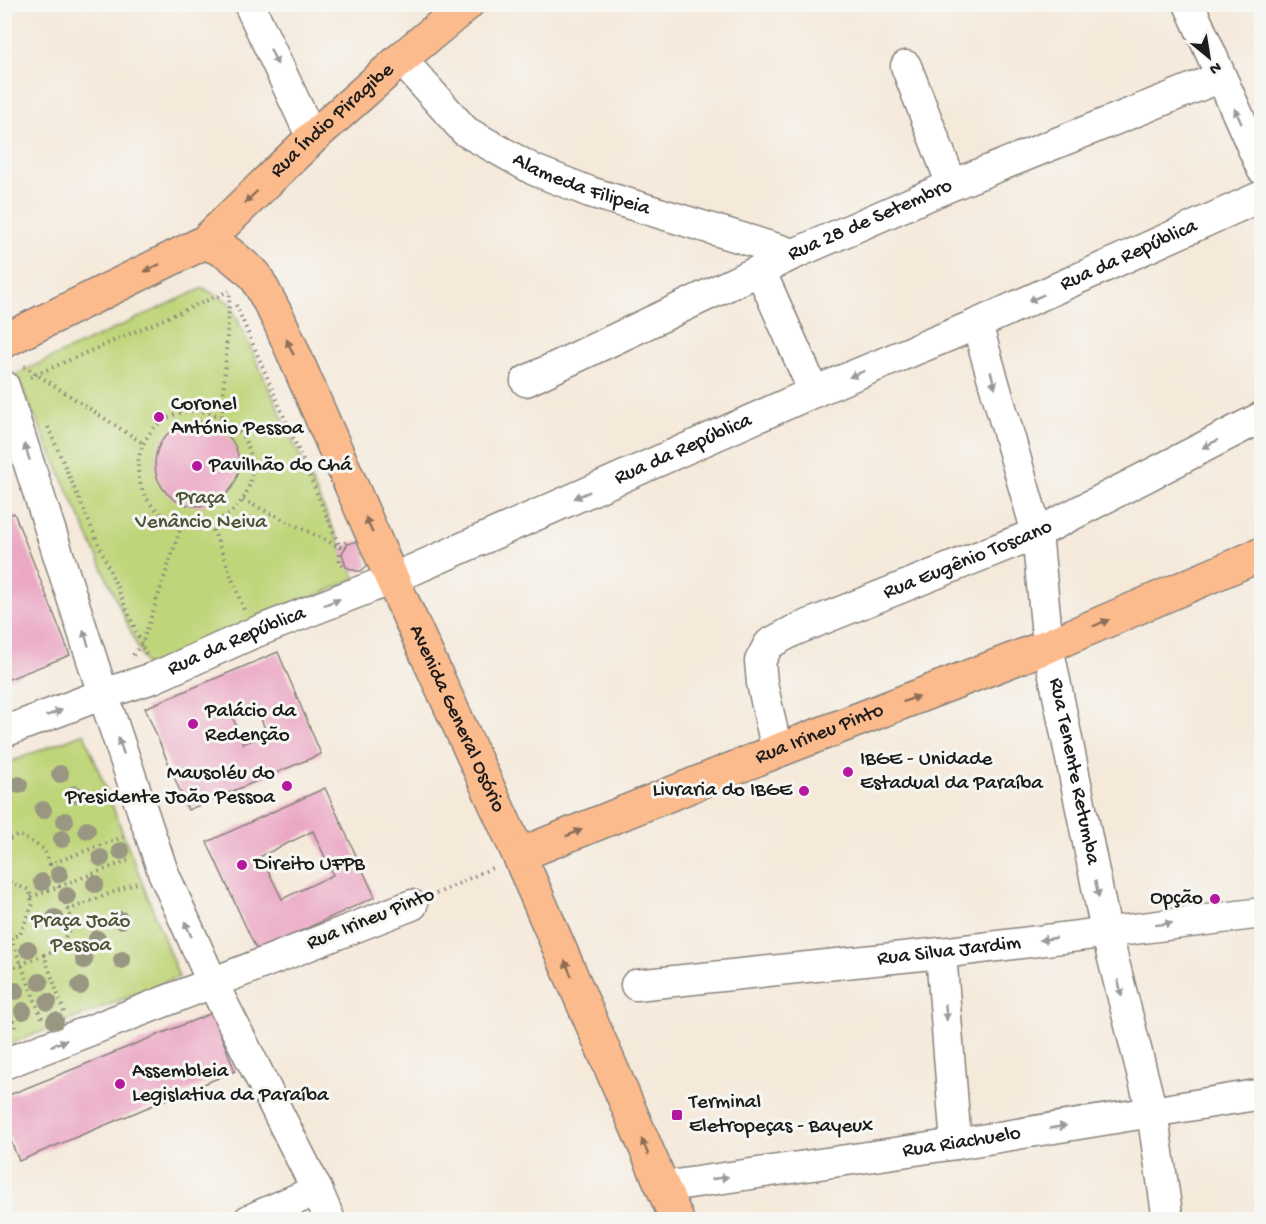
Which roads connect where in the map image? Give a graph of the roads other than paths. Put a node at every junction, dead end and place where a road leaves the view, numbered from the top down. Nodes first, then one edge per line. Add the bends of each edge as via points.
1 (249, 4) edge
2 (468, 4) edge
3 (1189, 4) edge
4 (401, 58) junction
5 (906, 66) dead end
6 (1221, 77) junction
7 (312, 138) junction
8 (1262, 169) edge
9 (952, 185) junction
10 (1262, 196) edge
11 (205, 242) junction
12 (794, 254) junction
13 (760, 270) junction
14 (977, 324) junction
15 (14, 368) edge
16 (526, 381) dead end
17 (814, 392) junction
18 (1262, 417) edge
19 (1038, 533) junction
20 (1262, 554) edge
21 (392, 579) junction
22 (1048, 646) junction
23 (103, 694) junction
24 (4, 732) edge
25 (777, 750) junction
26 (519, 855) junction
27 (412, 905) road end
28 (1262, 913) edge
29 (1106, 931) junction
30 (941, 953) junction
31 (212, 982) junction
32 (636, 985) dead end
33 (39, 1051) edge
34 (1262, 1095) edge
35 (1152, 1112) junction
36 (956, 1144) junction
37 (662, 1187) junction
38 (317, 1190) junction
39 (249, 1220) edge
40 (330, 1220) edge
41 (677, 1220) edge
42 (1168, 1220) edge

1 -> 7 street
2 - 4 main road, Rua Índio Piragibe
3 - 6 street
4 - 7 main road, Rua Índio Piragibe
4 - 12 street, Alameda Filipeia via 465,131 525,166 590,192
5 - 9 street
8 -> 6 street
6 - 9 street, Rua 28 de Setembro
7 -> 11 main road, Rua Índio Piragibe
9 - 12 street, Rua 28 de Setembro
10 -> 14 street, Rua da República
11 -> 15 main road, Rua Índio Piragibe
21 -> 11 main road, Avenida General Osório via 263,289 242,263
12 - 13 street, Rua 28 de Setembro
13 - 16 street, Rua 28 de Setembro
13 - 17 street
14 -> 17 street, Rua da República
14 -> 19 street, Rua Tenente Retumba
23 -> 15 street
17 -> 21 street, Rua da República
18 -> 19 street, Rua Eugênio Toscano
19 - 22 street, Rua Tenente Retumba
19 - 25 street, Rua Eugênio Toscano via 769,644 760,661
22 -> 20 main road, Rua Irineu Pinto
23 -> 21 street, Rua da República via 153,678 251,634
21 - 26 main road, Avenida General Osório
25 -> 22 main road, Rua Irineu Pinto
22 -> 29 street, Rua Tenente Retumba
24 -> 23 street
31 -> 23 street via 156,849
26 -> 25 main road, Rua Irineu Pinto
37 -> 26 main road, Avenida General Osório
27 - 31 street, Rua Irineu Pinto
29 -> 28 street, Rua Silva Jardim
29 -> 30 street, Rua Silva Jardim
29 -> 35 street, Rua Tenente Retumba
30 - 32 street, Rua Silva Jardim
30 -> 36 street
31 - 33 street
31 - 38 street
34 - 35 street, Rua Riachuelo
36 -> 35 street, Rua Riachuelo
35 - 42 street, Rua Tenente Retumba
37 -> 36 street, Rua Riachuelo
37 - 41 main road, Avenida General Osório
38 - 39 street
38 - 40 street

